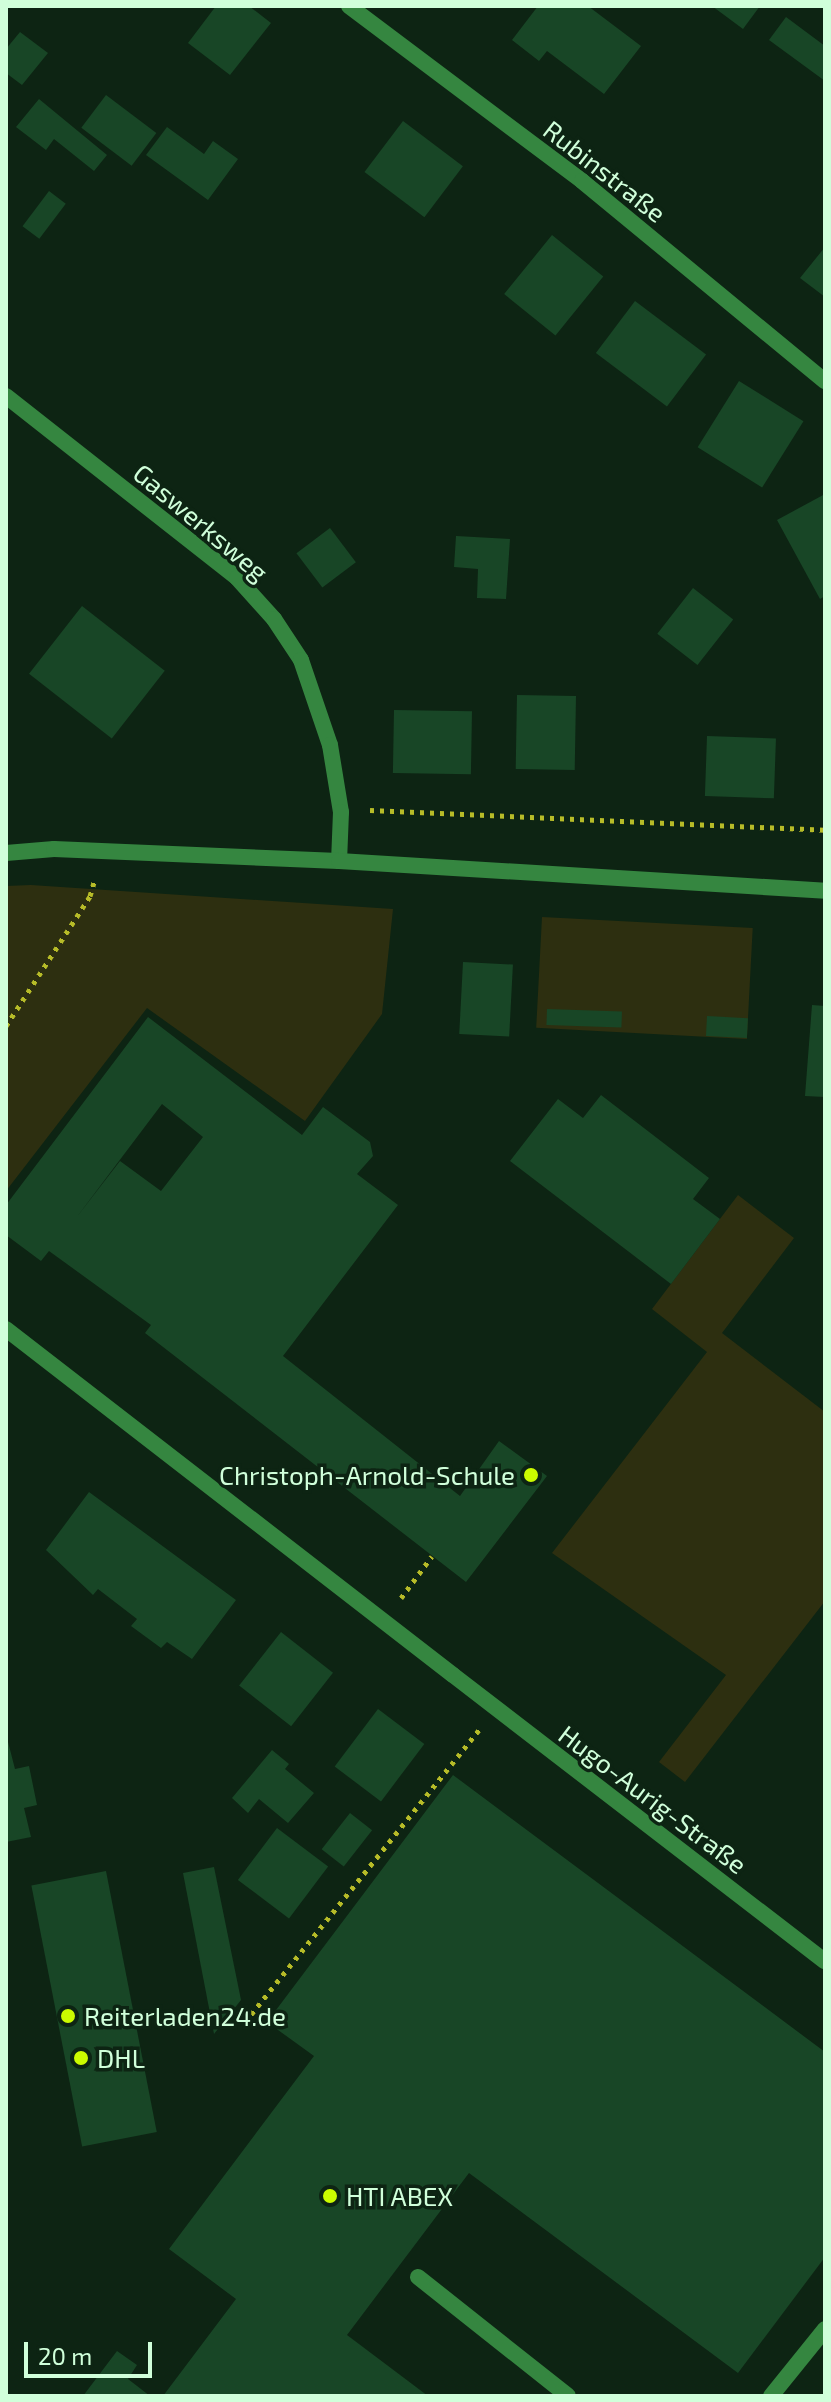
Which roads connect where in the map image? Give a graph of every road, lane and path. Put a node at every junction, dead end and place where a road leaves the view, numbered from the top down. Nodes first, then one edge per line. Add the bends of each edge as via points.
1 (349, 6) edge
2 (825, 381) edge
3 (6, 396) edge
4 (341, 809) junction
5 (825, 830) edge
6 (102, 851) junction
7 (6, 853) edge
8 (339, 861) junction
9 (825, 891) edge
10 (6, 1026) edge
11 (6, 1329) edge
12 (432, 1556) dead end
13 (384, 1622) junction
14 (496, 1708) junction
15 (825, 1961) edge
16 (245, 2022) dead end
17 (418, 2277) dead end
18 (825, 2329) edge
19 (568, 2396) edge
20 (771, 2396) edge

1 - 2 street, Rubinstraße via 582,181
3 - 4 street, Gaswerksweg via 237,578 274,619 301,660 317,699
4 - 5 path
4 - 8 street, Gaswerksweg
6 - 7 street
6 - 8 street
6 - 10 path via 90,896
8 - 9 street
11 - 13 street, Hugo-Aurig-Straße
12 - 13 path
13 - 14 street, Hugo-Aurig-Straße
14 - 15 street, Hugo-Aurig-Straße
14 - 16 path
17 - 19 street
18 - 20 street

